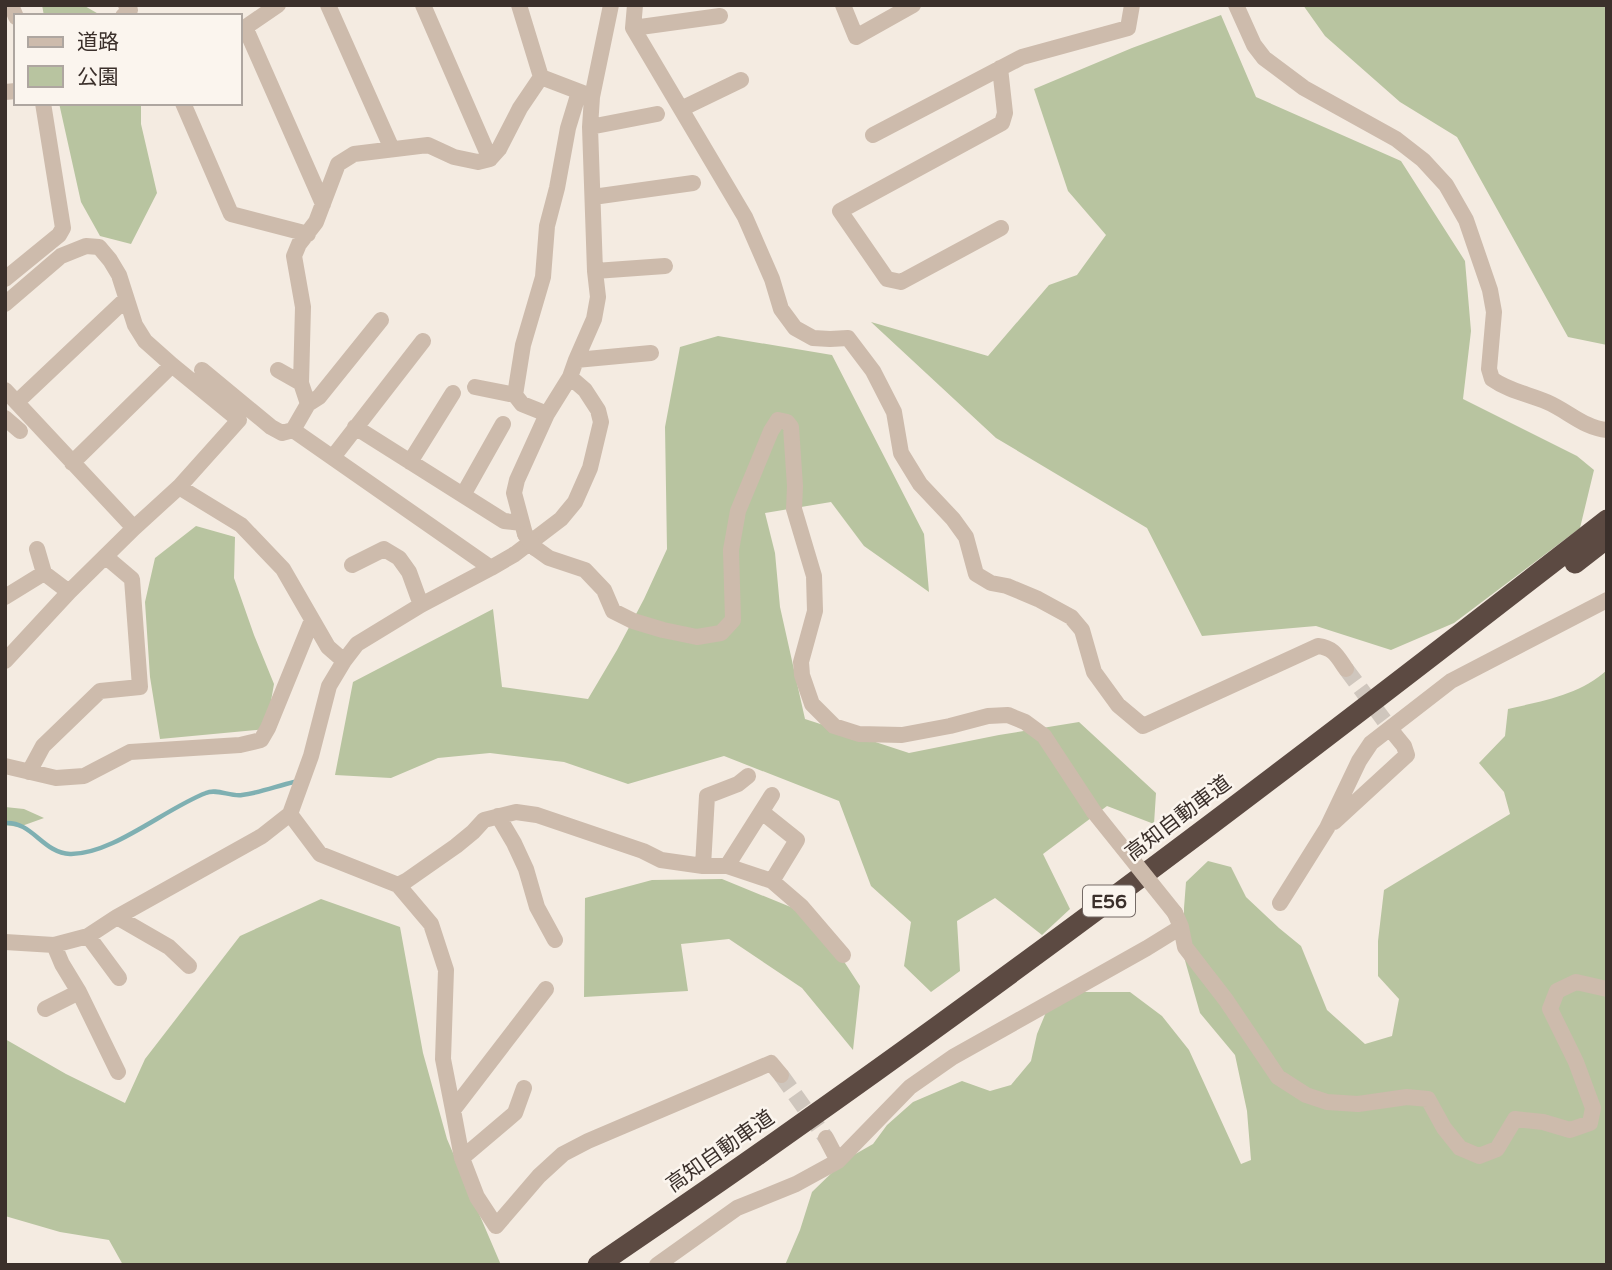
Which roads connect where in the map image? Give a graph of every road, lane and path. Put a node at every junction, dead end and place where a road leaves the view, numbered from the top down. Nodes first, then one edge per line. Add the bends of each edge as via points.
1 (278, 5) edge
2 (328, 5) edge
3 (423, 5) edge
4 (519, 5) edge
5 (611, 5) edge
6 (635, 5) edge
7 (843, 5) edge
8 (913, 5) edge
9 (1132, 5) edge
10 (1236, 5) edge
11 (720, 16) dead end
12 (633, 28) junction
13 (242, 29) edge
14 (1000, 68) junction
15 (541, 78) junction
16 (741, 80) dead end
17 (585, 94) junction
18 (43, 105) edge
19 (184, 105) edge
20 (681, 109) junction
21 (657, 114) dead end
22 (590, 127) junction
23 (873, 135) dead end
24 (392, 149) junction
25 (490, 159) junction
26 (693, 183) dead end
27 (593, 197) junction
28 (323, 204) junction
29 (1002, 228) dead end
30 (307, 234) junction
31 (665, 266) dead end
32 (595, 271) junction
33 (5, 279) edge
34 (126, 299) junction
35 (5, 304) edge
36 (381, 320) dead end
37 (423, 341) dead end
38 (651, 353) dead end
39 (576, 360) junction
40 (172, 365) junction
41 (202, 370) dead end
42 (278, 370) dead end
43 (570, 377) junction
44 (301, 383) junction
45 (475, 387) dead end
46 (5, 390) edge
47 (453, 393) dead end
48 (515, 395) junction
49 (17, 402) junction
50 (308, 404) junction
51 (547, 414) junction
52 (5, 418) edge
53 (503, 424) dead end
54 (355, 427) junction
55 (293, 430) junction
56 (1607, 430) edge
57 (20, 431) dead end
58 (333, 457) junction
59 (72, 463) junction
60 (410, 463) junction
61 (179, 486) junction
62 (463, 495) junction
63 (1607, 520) edge
64 (134, 528) junction
65 (524, 528) junction
66 (1607, 538) edge
67 (37, 549) dead end
68 (106, 557) junction
69 (352, 565) dead end
70 (491, 568) junction
71 (44, 573) junction
72 (69, 592) junction
73 (5, 597) edge
74 (1607, 600) edge
75 (421, 605) junction
76 (312, 620) junction
77 (5, 661) edge
78 (344, 661) junction
79 (1346, 669) tunnel mouth
80 (1395, 735) tunnel mouth
81 (5, 766) edge
82 (29, 772) junction
83 (748, 776) dead end
84 (772, 795) dead end
85 (762, 812) junction
86 (290, 814) junction
87 (498, 816) junction
88 (1328, 828) junction
89 (703, 866) junction
90 (727, 866) junction
91 (772, 881) junction
92 (398, 885) junction
93 (1280, 903) dead end
94 (117, 917) junction
95 (1178, 920) junction
96 (88, 936) junction
97 (555, 940) dead end
98 (5, 942) edge
99 (54, 945) junction
100 (843, 955) dead end
101 (189, 966) dead end
102 (119, 978) dead end
103 (546, 989) dead end
104 (1607, 989) edge
105 (79, 992) junction
106 (46, 1009) dead end
107 (118, 1072) dead end
108 (781, 1075) dead end
109 (524, 1088) dead end
110 (453, 1110) junction
111 (826, 1138) tunnel mouth
112 (462, 1158) junction
113 (838, 1161) junction
114 (598, 1265) edge
115 (623, 1265) edge
116 (657, 1265) edge

1 - 13 street
2 - 24 street
3 - 25 street
4 - 15 street
5 - 17 street
6 - 12 street
7 - 8 street via 856,37
9 - 14 street via 1128,28 1022,57
10 - 56 street via 1264,58 1304,88 1396,139 1446,185 1466,220 1490,290 1494,312 1492,379 1504,388 1549,403 1594,429
11 - 12 street
12 - 20 street
13 - 28 street
14 - 23 street
14 - 29 street via 1006,113 1002,123 841,211 887,279 901,282
15 - 17 street
15 - 25 street
16 - 20 street
17 - 22 street
17 - 48 street via 568,128 547,226 543,277 523,345
18 - 33 street via 63,228
19 - 30 street via 231,214
20 - 79 street via 744,217 781,309 795,328 813,338 848,338 873,371 894,411 901,453 920,484 966,537 976,574 1071,617 1082,630 1094,672 1118,705 1143,726 1318,646 1333,651
21 - 22 street
22 - 27 street
24 - 25 street via 428,145 454,157 478,162
24 - 28 street via 354,154 338,164
26 - 27 street
27 - 32 street
28 - 30 street
30 - 44 street via 293,256 303,307
31 - 32 street
32 - 39 street via 598,297 594,319
34 - 35 street via 110,260 99,247 86,246 61,256
34 - 40 street via 145,341
34 - 49 street
36 - 50 street via 319,397
37 - 54 street
38 - 39 street
39 - 43 street
40 - 59 street
40 - 61 street via 239,420
41 - 55 street via 271,427 282,433
42 - 44 street
43 - 51 street
43 - 70 street via 585,390 601,422 590,468 575,502 561,519
44 - 50 street
45 - 48 street
46 - 49 street
47 - 60 street
48 - 51 street via 522,404
49 - 59 street
50 - 55 street
51 - 65 street via 514,493
52 - 57 street
53 - 62 street
54 - 58 street
54 - 60 street
55 - 58 street
58 - 70 street
59 - 64 street
60 - 62 street
61 - 64 street
61 - 76 street via 241,525 284,569
62 - 65 street
63 - 114 highway, 高知自動車道 / E56 via 1090,915 791,1132
64 - 68 street
65 - 95 street, bridge via 535,548 548,558 585,570 604,590 613,611 697,637 722,633 733,620 731,550 738,511 771,431 778,420 787,422 793,447 794,509 814,576 815,611 801,662 813,704 834,726 859,734 902,735 988,716 1008,715 1026,722 1044,736 1094,812
66 - 115 highway, 高知自動車道 / E56 via 1046,963
67 - 71 street
68 - 72 street
68 - 82 street via 132,579 140,687 100,691 43,746
69 - 75 street via 384,549 399,558 409,572
70 - 75 street
71 - 72 street
71 - 73 street
72 - 77 street
74 - 88 street via 1451,681 1371,743
75 - 78 street via 358,644
76 - 78 street via 328,647
76 - 82 street via 261,740 130,752 83,776 56,778
78 - 86 street via 329,686 312,756
80 - 88 street via 1407,755
81 - 82 street
83 - 89 street via 707,796
84 - 85 street
85 - 90 street
85 - 91 street via 797,840
86 - 92 street via 320,854
86 - 94 street via 262,836
87 - 89 street via 516,812 537,815 661,860
87 - 92 street via 484,820 456,846
87 - 97 street
88 - 93 street
89 - 90 street
90 - 91 street
91 - 100 street via 801,906
92 - 110 street via 431,924 446,970 443,1059
94 - 96 street
94 - 101 street via 169,947
95 - 104 street via 1185,947 1278,1077 1306,1096 1327,1102 1428,1099 1460,1147 1479,1156 1497,1149 1515,1119 1570,1130 1590,1123 1593,1108 1550,1009 1557,991 1576,982
95 - 113 street via 1147,948 953,1057 910,1087
96 - 99 street
96 - 102 street
98 - 99 street
99 - 105 street
103 - 110 street
105 - 106 street
105 - 107 street
108 - 112 street via 771,1063 588,1141 539,1176 496,1226 477,1197
109 - 112 street via 515,1113
110 - 112 street
111 - 113 street
113 - 116 street via 737,1208

